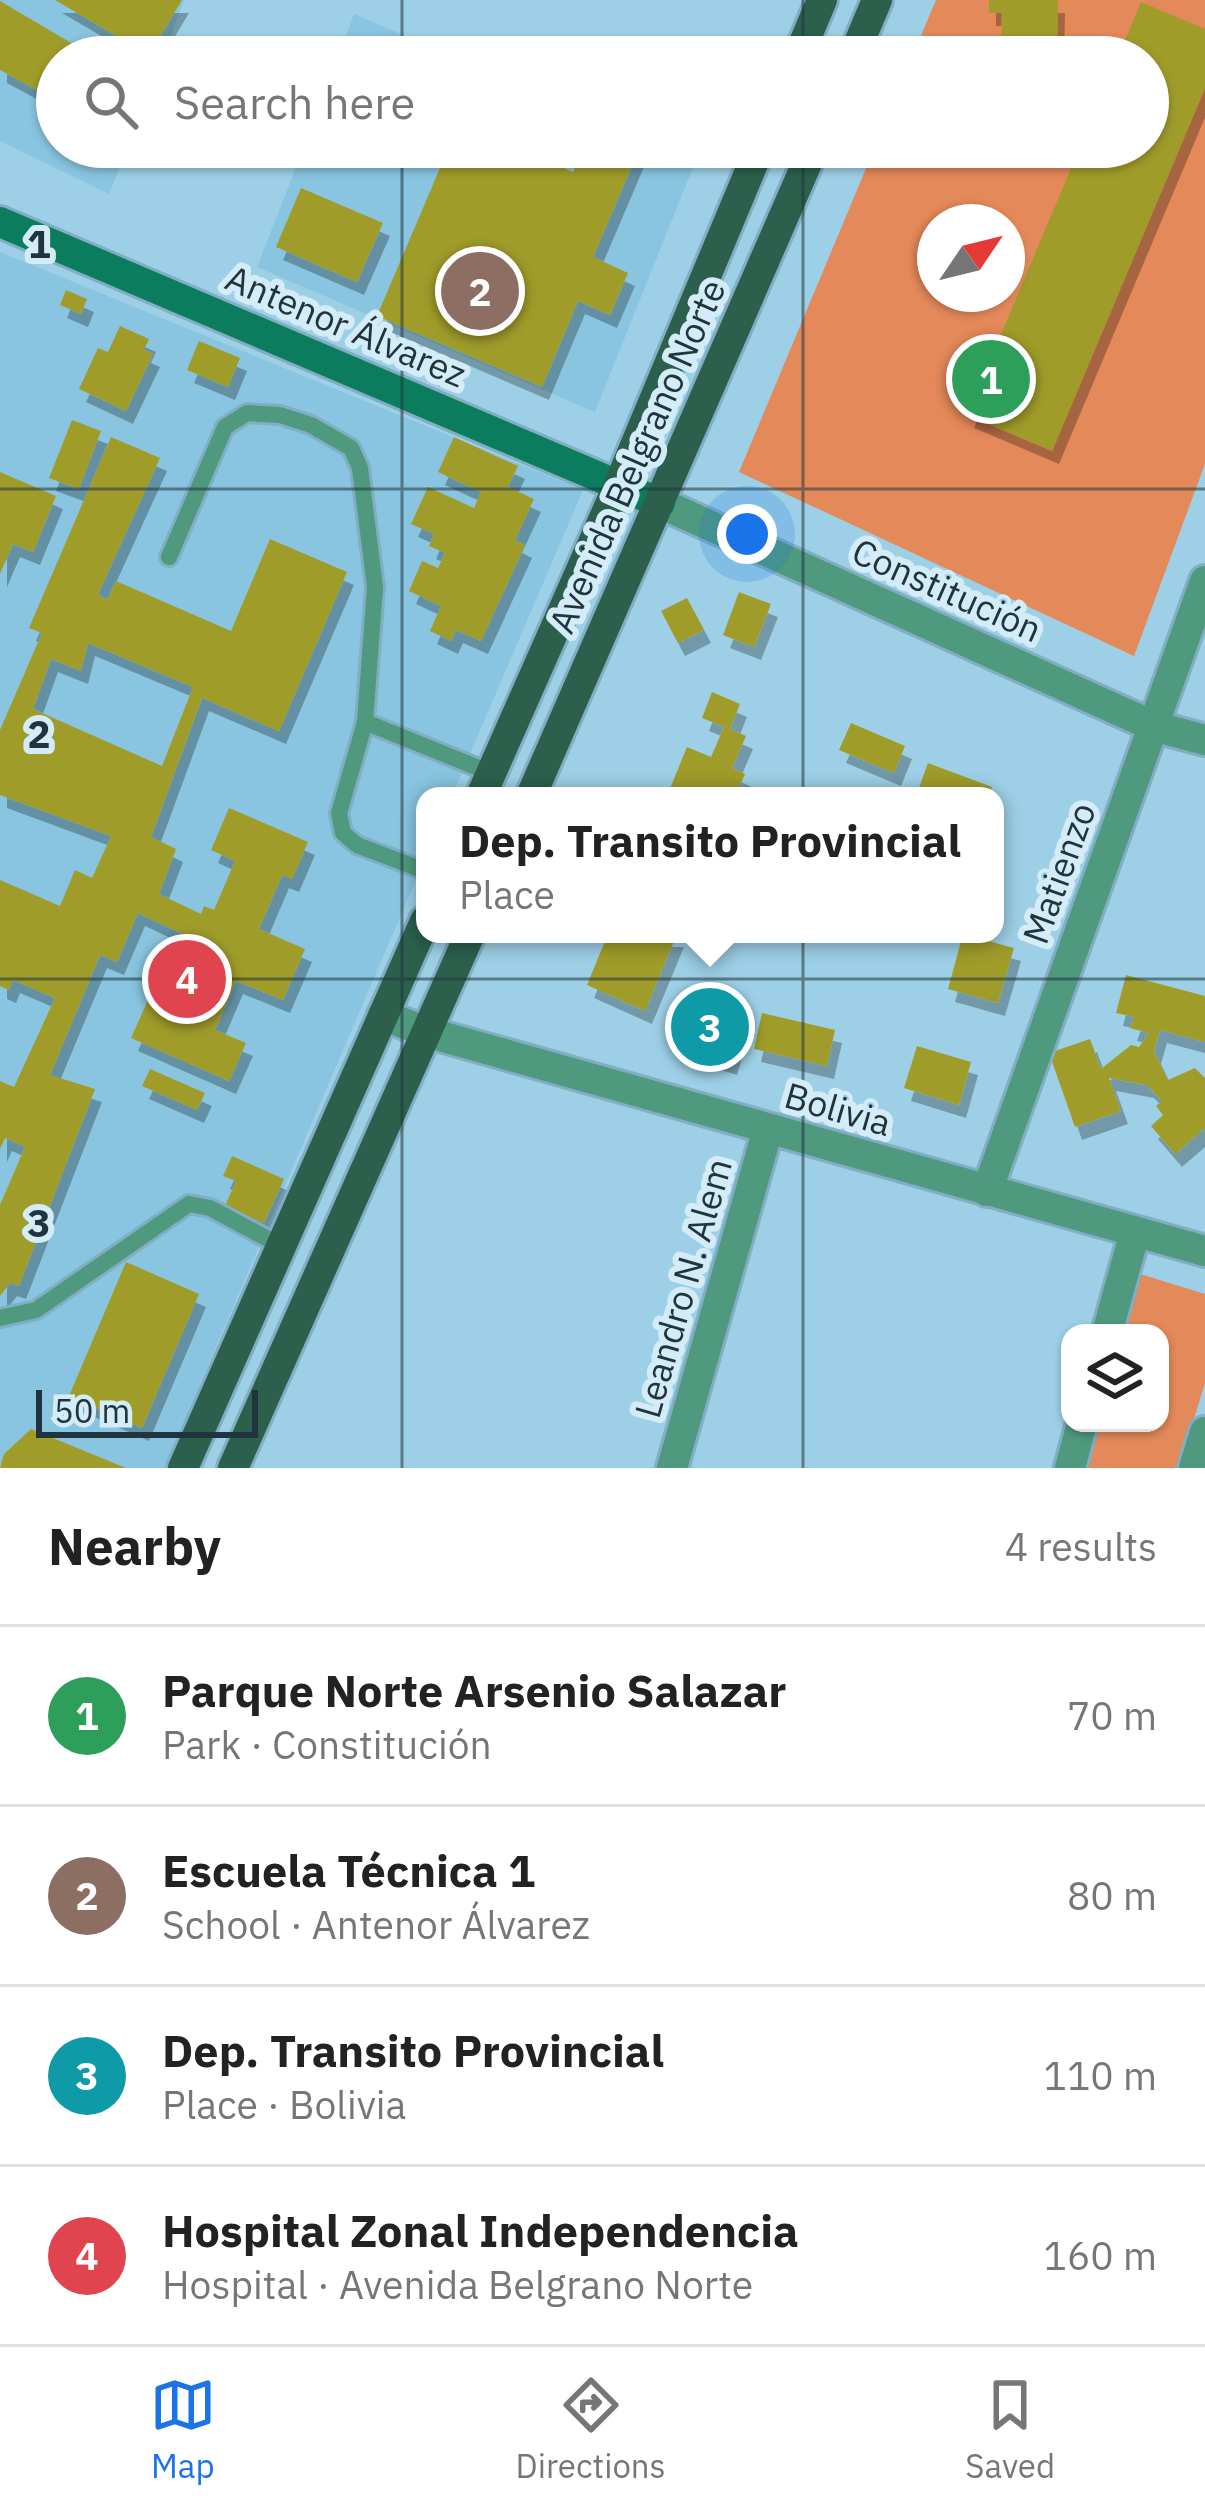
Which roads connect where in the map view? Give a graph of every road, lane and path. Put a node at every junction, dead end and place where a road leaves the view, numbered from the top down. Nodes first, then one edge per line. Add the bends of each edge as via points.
1 (822, 0) edge
2 (877, 0) edge
3 (807, 36) edge
4 (862, 36) edge
5 (751, 168) edge
6 (805, 168) edge
7 (0, 222) edge
8 (619, 484) junction
9 (660, 503) junction
10 (169, 556) dead end
11 (1205, 581) edge
12 (365, 722) junction
13 (1153, 726) junction
14 (1205, 740) edge
15 (486, 784) edge
16 (535, 787) edge
17 (416, 868) edge
18 (416, 941) edge
19 (466, 943) edge
20 (383, 1015) junction
21 (426, 1032) junction
22 (768, 1129) junction
23 (987, 1191) junction
24 (1135, 1232) junction
25 (281, 1246) junction
26 (1205, 1251) edge
27 (0, 1318) edge
28 (1109, 1324) edge
29 (1080, 1432) edge
30 (1205, 1432) edge
31 (183, 1468) edge
32 (233, 1468) edge
33 (672, 1468) edge
34 (1070, 1468) edge
35 (1194, 1468) edge

1 - 3 main road
2 - 4 main road
5 - 8 main road, Avenida Belgrano Norte
6 - 9 main road, Avenida Belgrano Norte
7 - 8 main road, Antenor Álvarez
8 - 9 main road, Antenor Álvarez
8 - 15 main road, Avenida Belgrano Norte
9 - 13 street, Constitución
9 - 16 main road, Avenida Belgrano Norte
10 - 12 lane via 225,427 247,413 311,425 351,448 375,587
11 - 13 street, Matienzo
12 - 15 lane
12 - 17 lane via 339,813 344,833
13 - 14 street, Constitución
13 - 23 street, Matienzo
18 - 20 main road
19 - 21 main road
20 - 21 street, Bolivia
20 - 25 main road
21 - 22 street, Bolivia
21 - 32 main road
22 - 23 street, Bolivia
22 - 33 street, Leandro N. Alem
23 - 24 street, Bolivia
24 - 26 street, Bolivia
24 - 28 street
25 - 27 lane via 189,1204 36,1310
25 - 31 main road
29 - 34 street
30 - 35 street

